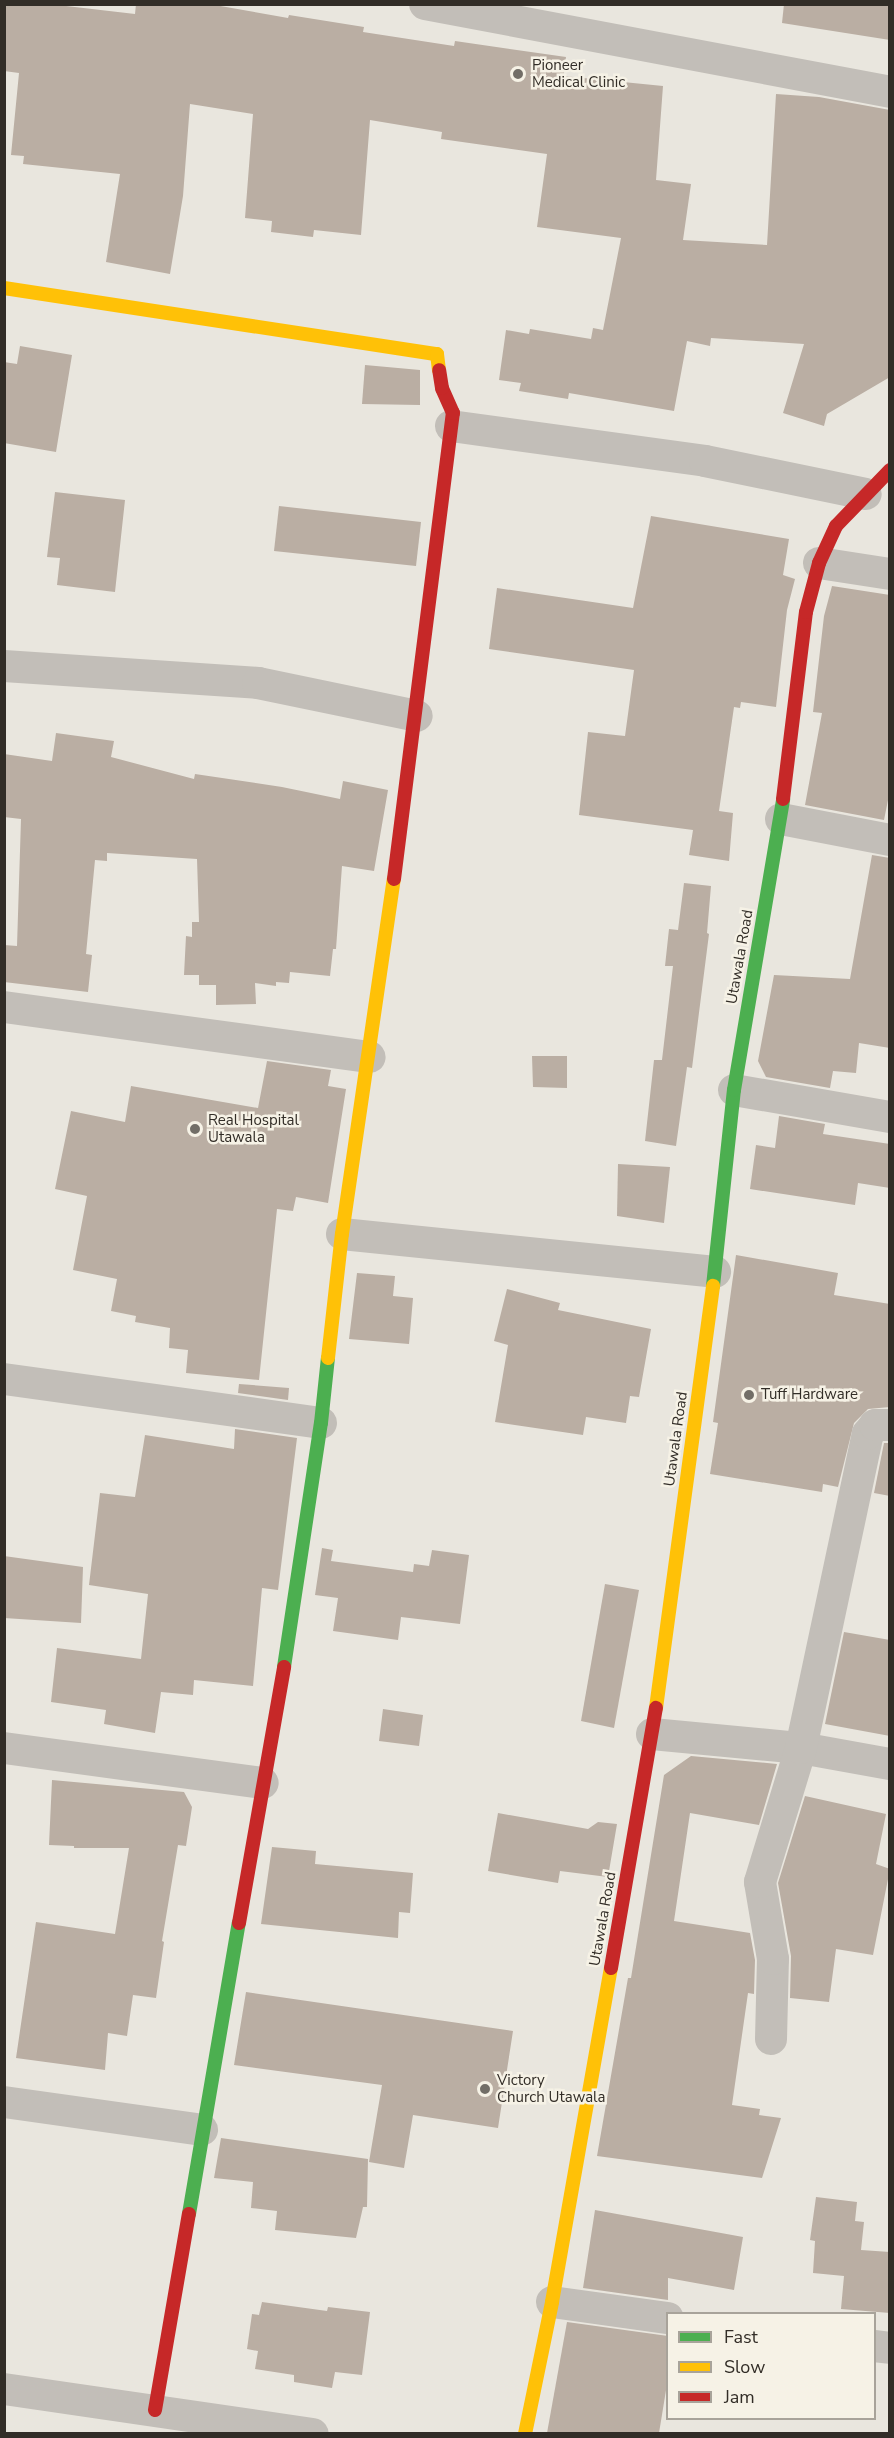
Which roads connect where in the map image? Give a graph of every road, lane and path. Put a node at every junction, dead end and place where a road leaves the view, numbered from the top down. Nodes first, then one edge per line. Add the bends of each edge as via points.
1 (425, 4) edge
2 (890, 92) edge
3 (4, 288) edge
4 (451, 426) junction
5 (890, 470) edge
6 (866, 494) junction
7 (819, 563) junction
8 (890, 574) edge
9 (4, 666) edge
10 (417, 716) junction
11 (782, 819) junction
12 (890, 840) edge
13 (4, 1007) edge
14 (370, 1057) junction
15 (734, 1090) junction
16 (890, 1117) edge
17 (342, 1234) junction
18 (715, 1272) junction
19 (4, 1379) edge
20 (321, 1423) junction
21 (890, 1425) edge
22 (652, 1734) junction
23 (4, 1748) edge
24 (801, 1748) junction
25 (890, 1764) edge
26 (263, 1783) junction
27 (771, 2039) dead end
28 (4, 2102) edge
29 (202, 2130) junction
30 (552, 2302) junction
31 (666, 2318) edge
32 (4, 2389) edge
33 (155, 2410) junction
34 (313, 2433) edge
35 (525, 2433) edge

1 - 2 street
3 - 4 street via 437,354 442,388 453,413
4 - 6 street via 705,461
4 - 10 street
5 - 6 street, Utawala Road
6 - 7 street, Utawala Road via 836,526
7 - 8 street
7 - 11 street, Utawala Road via 806,612
9 - 10 street via 258,683
10 - 14 street
11 - 12 street
11 - 15 street, Utawala Road
13 - 14 street
14 - 17 street
15 - 16 street
15 - 18 street, Utawala Road
17 - 18 street
17 - 20 street
18 - 22 street, Utawala Road
19 - 20 street
20 - 26 street
21 - 24 street via 875,1425 868,1434
22 - 24 street
22 - 30 street, Utawala Road
23 - 26 street
24 - 25 street
24 - 27 street via 760,1882 773,1959
26 - 29 street
28 - 29 street
29 - 33 street
30 - 31 street
30 - 35 street, Utawala Road
32 - 33 street
33 - 34 street

